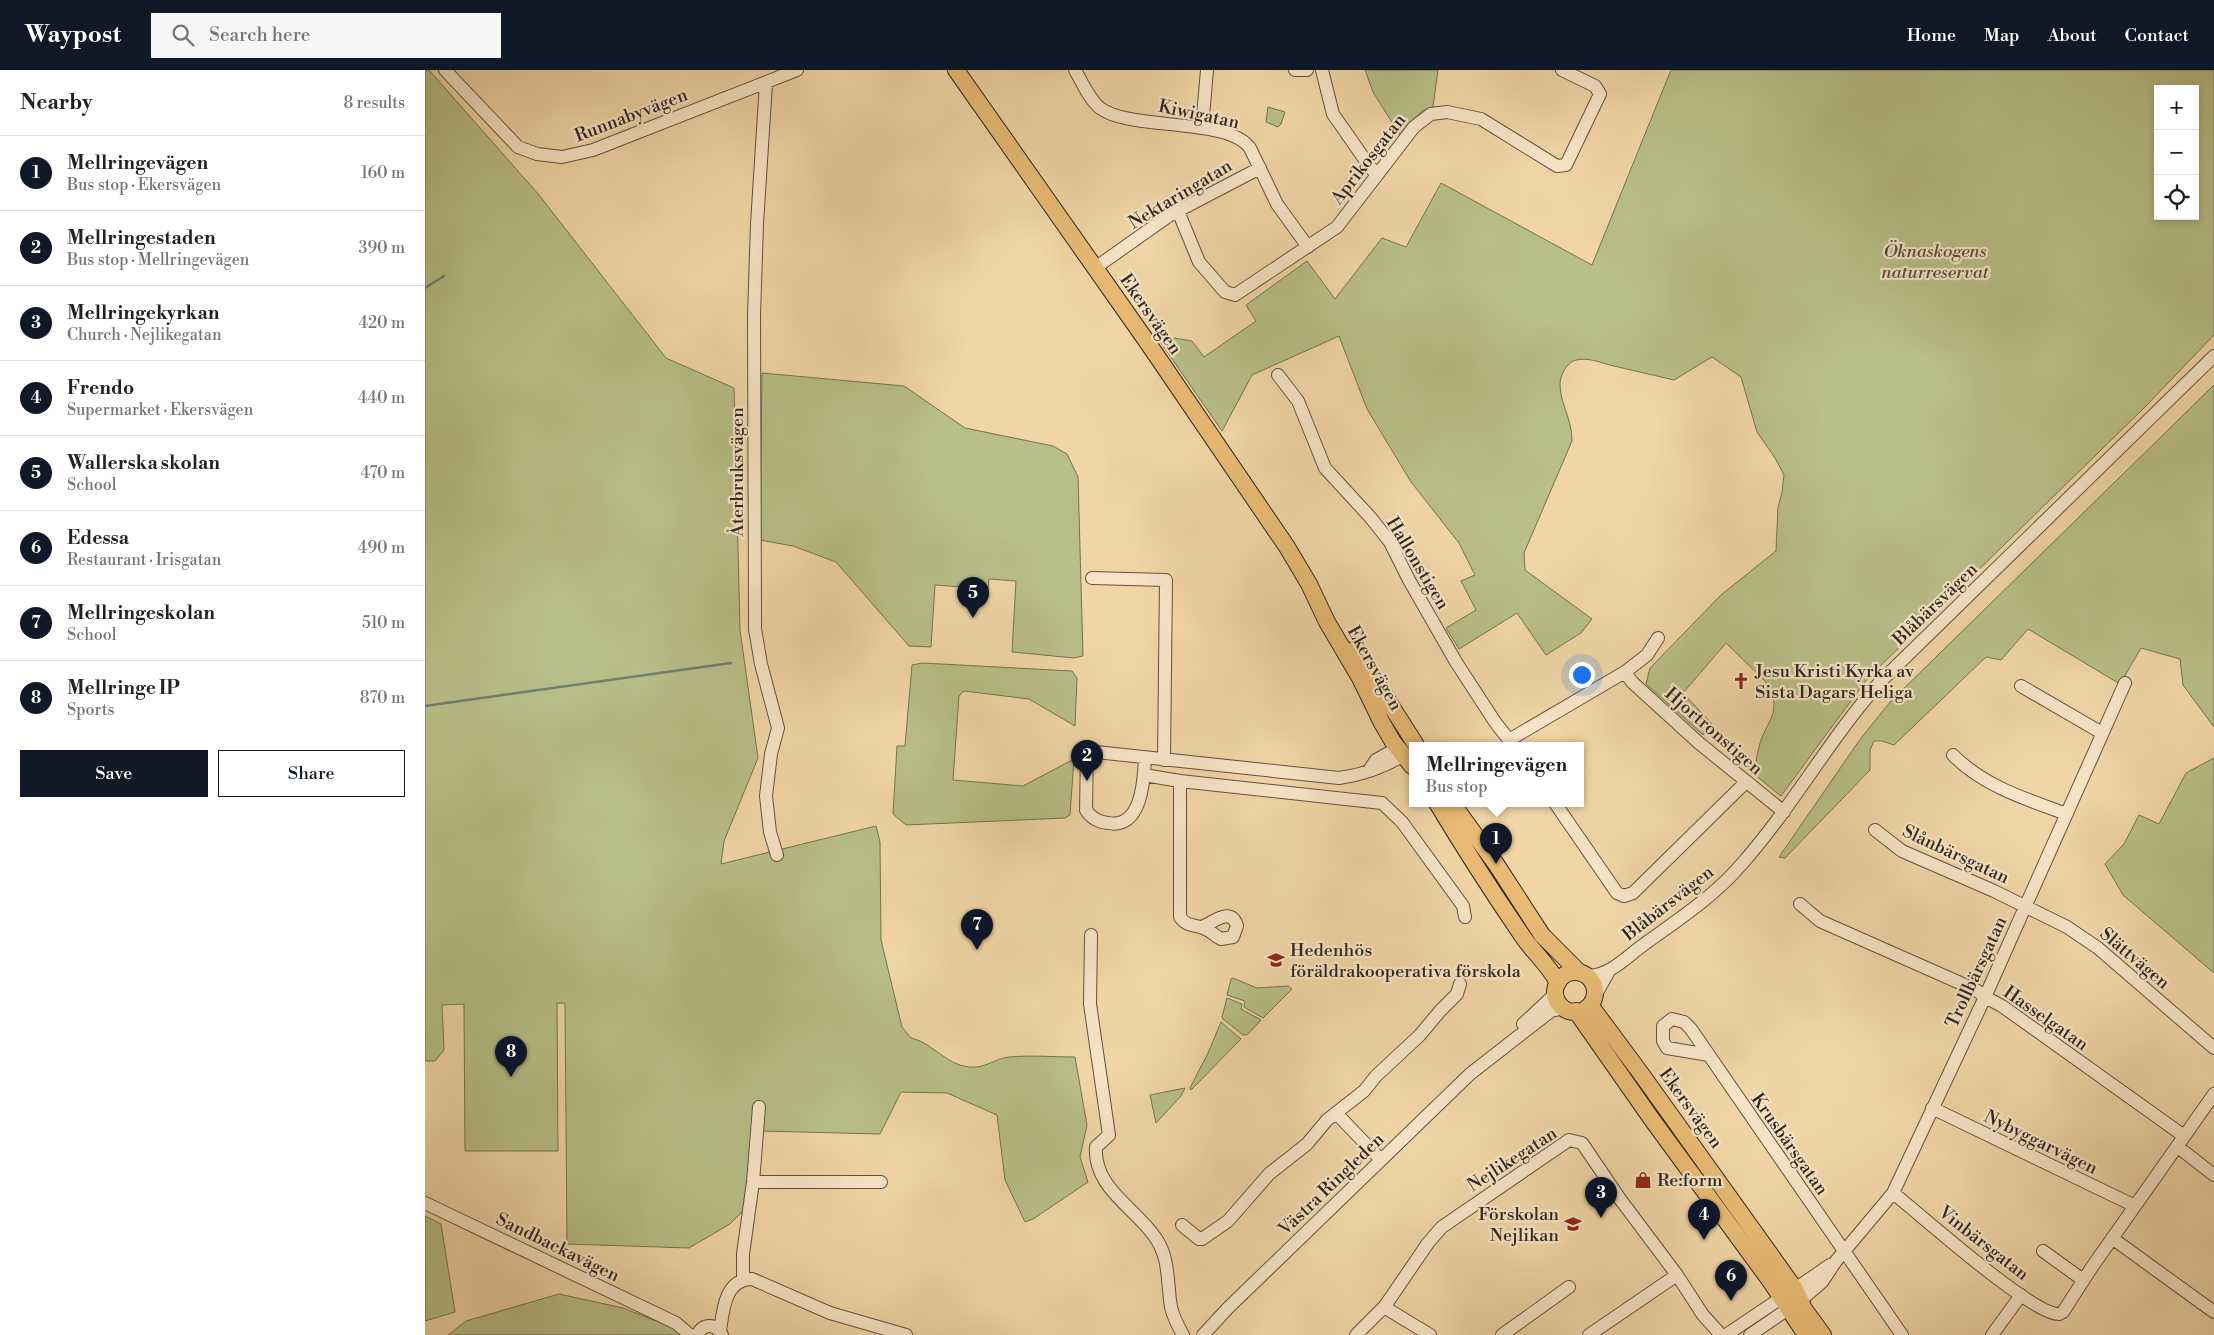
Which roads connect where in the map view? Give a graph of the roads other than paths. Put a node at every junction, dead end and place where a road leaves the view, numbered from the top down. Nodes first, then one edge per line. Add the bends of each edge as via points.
1 (445, 70) edge
2 (797, 70) edge
3 (956, 70) edge
4 (1075, 70) edge
5 (1207, 70) edge
6 (1295, 70) edge
7 (1307, 70) edge
8 (1322, 70) edge
9 (1562, 70) edge
10 (766, 83) junction
11 (1203, 128) junction
12 (1259, 168) junction
13 (1377, 174) junction
14 (1178, 211) junction
15 (1308, 247) junction
16 (1095, 268) junction
17 (2214, 356) edge
18 (1278, 375) dead end
19 (1092, 578) dead end
20 (1658, 638) dead end
21 (1625, 672) junction
22 (2125, 683) dead end
23 (2021, 686) dead end
24 (2102, 733) junction
25 (1511, 742) edge
26 (1409, 751) edge
27 (1953, 755) dead end
28 (1145, 758) junction
29 (1164, 760) junction
30 (1145, 775) junction
31 (1180, 781) junction
32 (1746, 782) junction
33 (1439, 807) edge
34 (1455, 807) edge
35 (1558, 807) edge
36 (1783, 812) junction
37 (2067, 814) junction
38 (1875, 830) dead end
39 (777, 855) dead end
40 (1800, 904) dead end
41 (2025, 906) junction
42 (1465, 917) dead end
43 (1202, 927) dead end
44 (1091, 935) dead end
45 (1609, 971) junction
46 (1583, 974) junction
47 (1460, 984) dead end
48 (1557, 986) junction
49 (1985, 997) junction
50 (1582, 1005) junction
51 (1525, 1028) junction
52 (2214, 1048) edge
53 (1709, 1055) dead end
54 (2214, 1094) edge
55 (759, 1107) dead end
56 (1932, 1108) junction
57 (1337, 1114) junction
58 (2181, 1142) junction
59 (1381, 1160) junction
60 (2214, 1175) edge
61 (753, 1182) junction
62 (881, 1182) dead end
63 (1893, 1193) junction
64 (425, 1203) edge
65 (2135, 1206) junction
66 (1182, 1225) dead end
67 (2112, 1238) junction
68 (2043, 1251) dead end
69 (1840, 1256) junction
70 (1677, 1274) junction
71 (743, 1279) junction
72 (2083, 1280) junction
73 (1569, 1287) dead end
74 (2021, 1295) junction
75 (1791, 1299) junction
76 (1384, 1307) junction
77 (2214, 1312) edge
78 (676, 1323) junction
79 (710, 1331) edge
80 (690, 1335) edge
81 (906, 1335) edge
82 (1183, 1335) edge
83 (1203, 1335) edge
84 (1356, 1335) edge
85 (1430, 1335) edge
86 (1502, 1335) edge
87 (1589, 1335) edge
88 (1721, 1335) edge
89 (1726, 1335) edge
90 (1750, 1335) edge
91 (1806, 1335) edge
92 (1823, 1335) edge
93 (1902, 1335) edge
94 (1992, 1335) edge

1 - 10 street, Runnabyvägen via 518,147 549,157 593,150
2 - 10 street, Runnabyvägen
3 - 16 main road, Ekersvägen
4 - 11 street, Kiwigatan via 1095,103 1105,112
5 - 11 street
6 - 7 street
8 - 13 street via 1333,114
9 - 13 street, Aprikosgatan via 1599,91 1568,163 1563,167 1481,119 1442,112 1426,116 1417,123
10 - 39 street, Återbruksvägen via 754,316 755,613 761,664 779,728 771,754 766,796 770,832
11 - 12 street, Kiwigatan via 1244,141
12 - 14 street, Nektaringatan
12 - 15 street, Kiwigatan via 1279,207
13 - 15 street, Aprikosgatan via 1337,227
14 - 15 street, Aprikosgatan via 1197,258 1231,295 1239,293
14 - 16 street, Nektaringatan
16 - 26 main road, Ekersvägen via 1287,547 1382,723
17 - 36 street, Blåbärsvägen via 1881,681 1839,731
18 - 25 street, Hallonstigen via 1298,401 1325,468 1390,542 1457,662
19 - 29 street via 1166,580
20 - 21 street via 1647,655
21 - 25 street
21 - 32 street, Hjortronstigen via 1690,736
22 - 24 street, Trollbärsgatan
23 - 24 street
24 - 37 street, Trollbärsgatan
26 - 29 street via 1380,768 1339,778
27 - 37 street via 1973,774
28 - 29 street
28 - 30 street
28 - 30 street via 1087,751 1086,810 1090,816 1113,824 1125,820 1141,799
30 - 31 street
31 - 42 street via 1382,802 1402,822 1463,906
31 - 43 street via 1180,917 1184,923
32 - 35 street via 1633,892 1625,896 1617,892
32 - 36 street, Hjortronstigen
33 - 48 main road via 1496,898 1553,973
34 - 46 main road via 1542,935
36 - 45 street, Blåbärsvägen via 1720,887
37 - 41 street, Trollbärsgatan
38 - 41 street, Slånbärsgatan via 1902,851
40 - 49 street, Hasselgatan via 1820,921 1976,990
41 - 49 street, Trollbärsgatan
41 - 52 street, Slättvägen via 2067,927 2098,948
44 - 82 street via 1090,1004 1109,1135 1096,1147 1098,1166 1105,1182 1159,1242 1169,1274 1173,1315
45 - 46 street, Blåbärsvägen
45 - 50 street, Blåbärsvägen
46 - 48 main road via 1564,975
46 - 50 main road via 1594,984
47 - 57 street via 1457,994 1420,1035
48 - 50 main road via 1559,1002
48 - 51 street, Västra Ringleden
49 - 56 street, Trollbärsgatan
49 - 58 street, Hasselgatan via 2002,1006
50 - 51 street, Västra Ringleden via 1551,1011
50 - 75 main road, Ekersvägen
51 - 59 street, Västra Ringleden
53 - 69 street, Krusbärsgatan
54 - 58 street
55 - 61 street
56 - 63 street, Trollbärsgatan
56 - 65 street, Nybyggarvägen
57 - 59 street
57 - 66 street via 1327,1120 1307,1144 1269,1174 1228,1221 1210,1235 1199,1239
58 - 60 street, Hasselgatan
58 - 65 street
59 - 83 street, Västra Ringleden
61 - 62 street
61 - 71 street via 743,1254
63 - 69 street, Trollbärsgatan
63 - 74 street, Vinbärsgatan
64 - 78 street, Sandbackavägen
65 - 67 street
67 - 72 street
67 - 77 street
68 - 72 street
69 - 75 street, Trollbärsgatan
69 - 93 street, Krusbärsgatan
70 - 76 street, Nejlikegatan via 1582,1144 1569,1140 1442,1228 1428,1242
70 - 87 street
70 - 88 street, Nejlikegatan via 1710,1325
71 - 79 street via 733,1285
71 - 81 street via 752,1279 830,1313
72 - 74 street, Vinbärsgatan via 2063,1312 2058,1314 2045,1312
73 - 86 street
74 - 94 street
75 - 89 street
75 - 90 street
75 - 91 main road, Ekersvägen
75 - 92 main road, Ekersvägen via 1804,1309
76 - 84 street, Nejlikegatan
76 - 85 street
78 - 79 street, Sandbackavägen
78 - 80 street, Sandbackavägen

